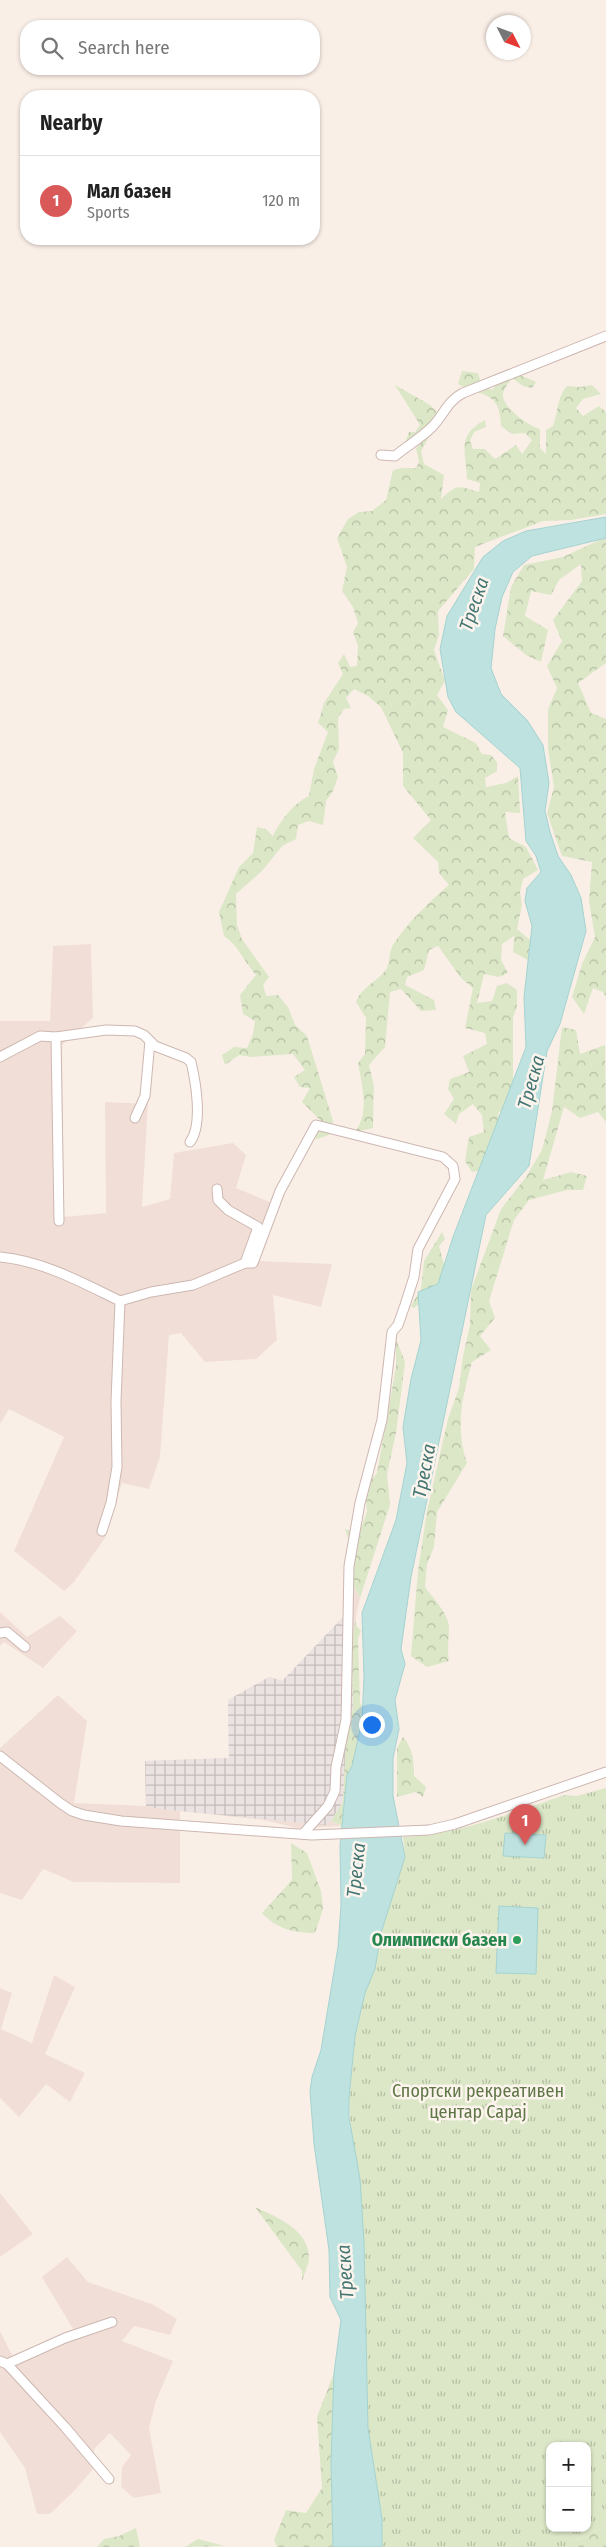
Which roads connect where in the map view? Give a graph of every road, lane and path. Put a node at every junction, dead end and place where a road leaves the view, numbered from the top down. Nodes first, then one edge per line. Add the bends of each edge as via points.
1 (606, 336) edge
2 (381, 454) dead end
3 (56, 1037) junction
4 (150, 1041) junction
5 (0, 1056) edge
6 (135, 1118) dead end
7 (190, 1142) dead end
8 (217, 1189) dead end
9 (59, 1221) dead end
10 (0, 1256) edge
11 (245, 1263) junction
12 (120, 1301) junction
13 (102, 1531) dead end
14 (0, 1633) edge
15 (25, 1647) dead end
16 (0, 1756) edge
17 (606, 1772) edge
18 (303, 1834) junction
19 (112, 2322) dead end
20 (4, 2363) edge
21 (109, 2480) dead end

1 - 2 street via 462,392 453,398 433,425 395,456
3 - 4 street via 106,1030 135,1031
3 - 5 street via 40,1036
3 - 9 street
4 - 6 street via 146,1096
4 - 7 street via 191,1062 198,1120 196,1134
8 - 11 street via 218,1200 228,1210 258,1227
10 - 12 street via 58,1271
11 - 12 street via 193,1285
11 - 18 street via 253,1263 280,1191 316,1125 444,1157 453,1166 456,1179 418,1249 414,1277 398,1325 392,1332 382,1420 360,1504 349,1566 346,1720 334,1791 328,1806
12 - 13 street via 117,1467 111,1504
14 - 15 street via 8,1632
16 - 18 street via 60,1804 84,1815 120,1821
17 - 18 street via 455,1824 420,1831
19 - 20 street
20 - 21 street via 65,2427

